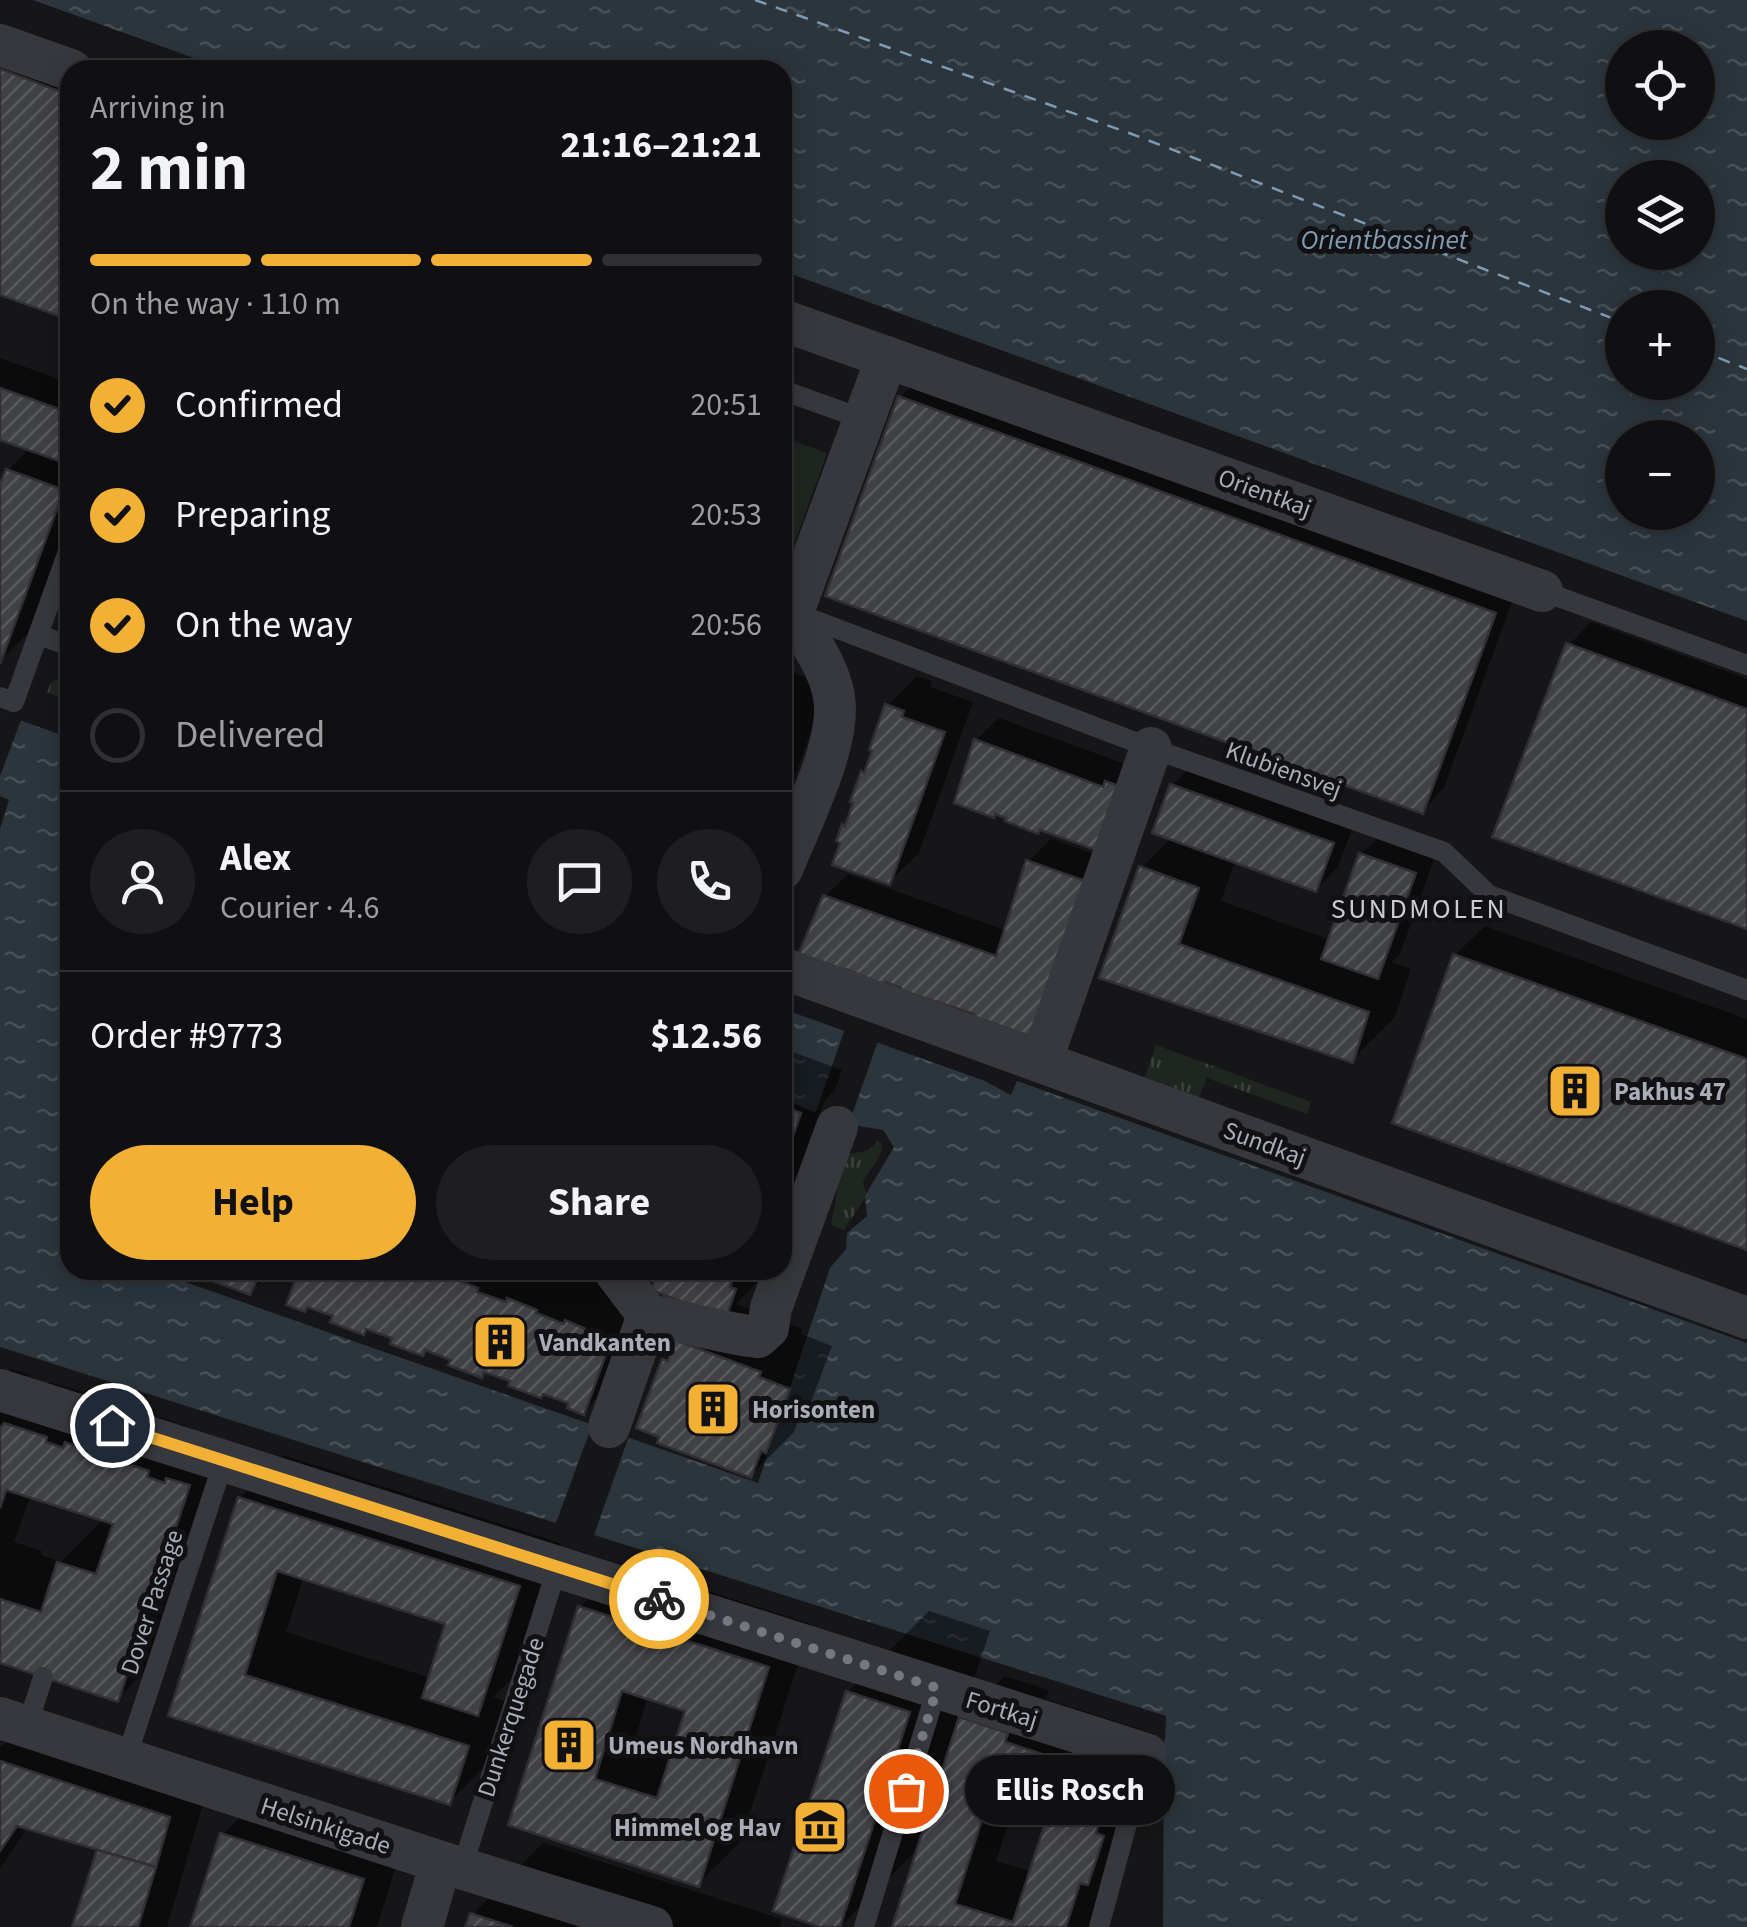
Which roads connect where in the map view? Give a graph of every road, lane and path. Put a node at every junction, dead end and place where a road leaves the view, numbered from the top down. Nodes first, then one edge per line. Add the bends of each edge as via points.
1 (0, 45) edge
2 (60, 66) edge
3 (792, 323) edge
4 (886, 356) junction
5 (792, 394) edge
6 (863, 419) junction
7 (60, 575) edge
8 (1542, 591) joint
9 (792, 612) junction
10 (39, 635) junction
11 (60, 642) edge
12 (1747, 665) edge
13 (0, 697) edge
14 (1152, 748) junction
15 (792, 843) edge
16 (792, 972) edge
17 (1747, 990) edge
18 (1040, 1062) junction
19 (837, 1128) dead end
20 (792, 1251) edge
21 (622, 1280) edge
22 (781, 1280) edge
23 (648, 1315) junction
24 (1747, 1318) edge
25 (0, 1390) edge
26 (609, 1427) dead end
27 (224, 1460) junction
28 (558, 1565) junction
29 (43, 1678) dead end
30 (937, 1688) junction
31 (13, 1722) edge
32 (1146, 1754) joint
33 (126, 1759) junction
34 (451, 1865) junction
35 (422, 1927) edge
36 (652, 1927) edge
37 (864, 1927) edge
38 (1099, 1927) edge

1 - 2 street
3 - 4 street, Orientkaj
4 - 6 street
4 - 8 street, Orientkaj
5 - 6 lane
6 - 9 street
7 - 10 lane
8 - 12 lane, Orientkaj
9 - 14 lane, Klubiensvej
9 - 15 street via 825,666 836,730
10 - 11 lane
10 - 13 lane via 14,702
14 - 17 lane, Klubiensvej via 1444,852 1489,895
14 - 18 street
16 - 18 street, Sundkaj
18 - 24 street, Sundkaj
19 - 20 street
21 - 23 street
22 - 23 street via 768,1328 758,1336
23 - 26 street
25 - 27 street, Fortkaj
27 - 28 street, Fortkaj
27 - 33 lane, Dover Passage
28 - 30 street, Fortkaj
28 - 34 lane, Dunkerquegade
29 - 31 lane
30 - 32 street, Fortkaj
30 - 37 lane
31 - 33 street, Helsinkigade
32 - 38 lane
33 - 34 street, Helsinkigade
34 - 35 street
34 - 36 street, Helsinkigade

